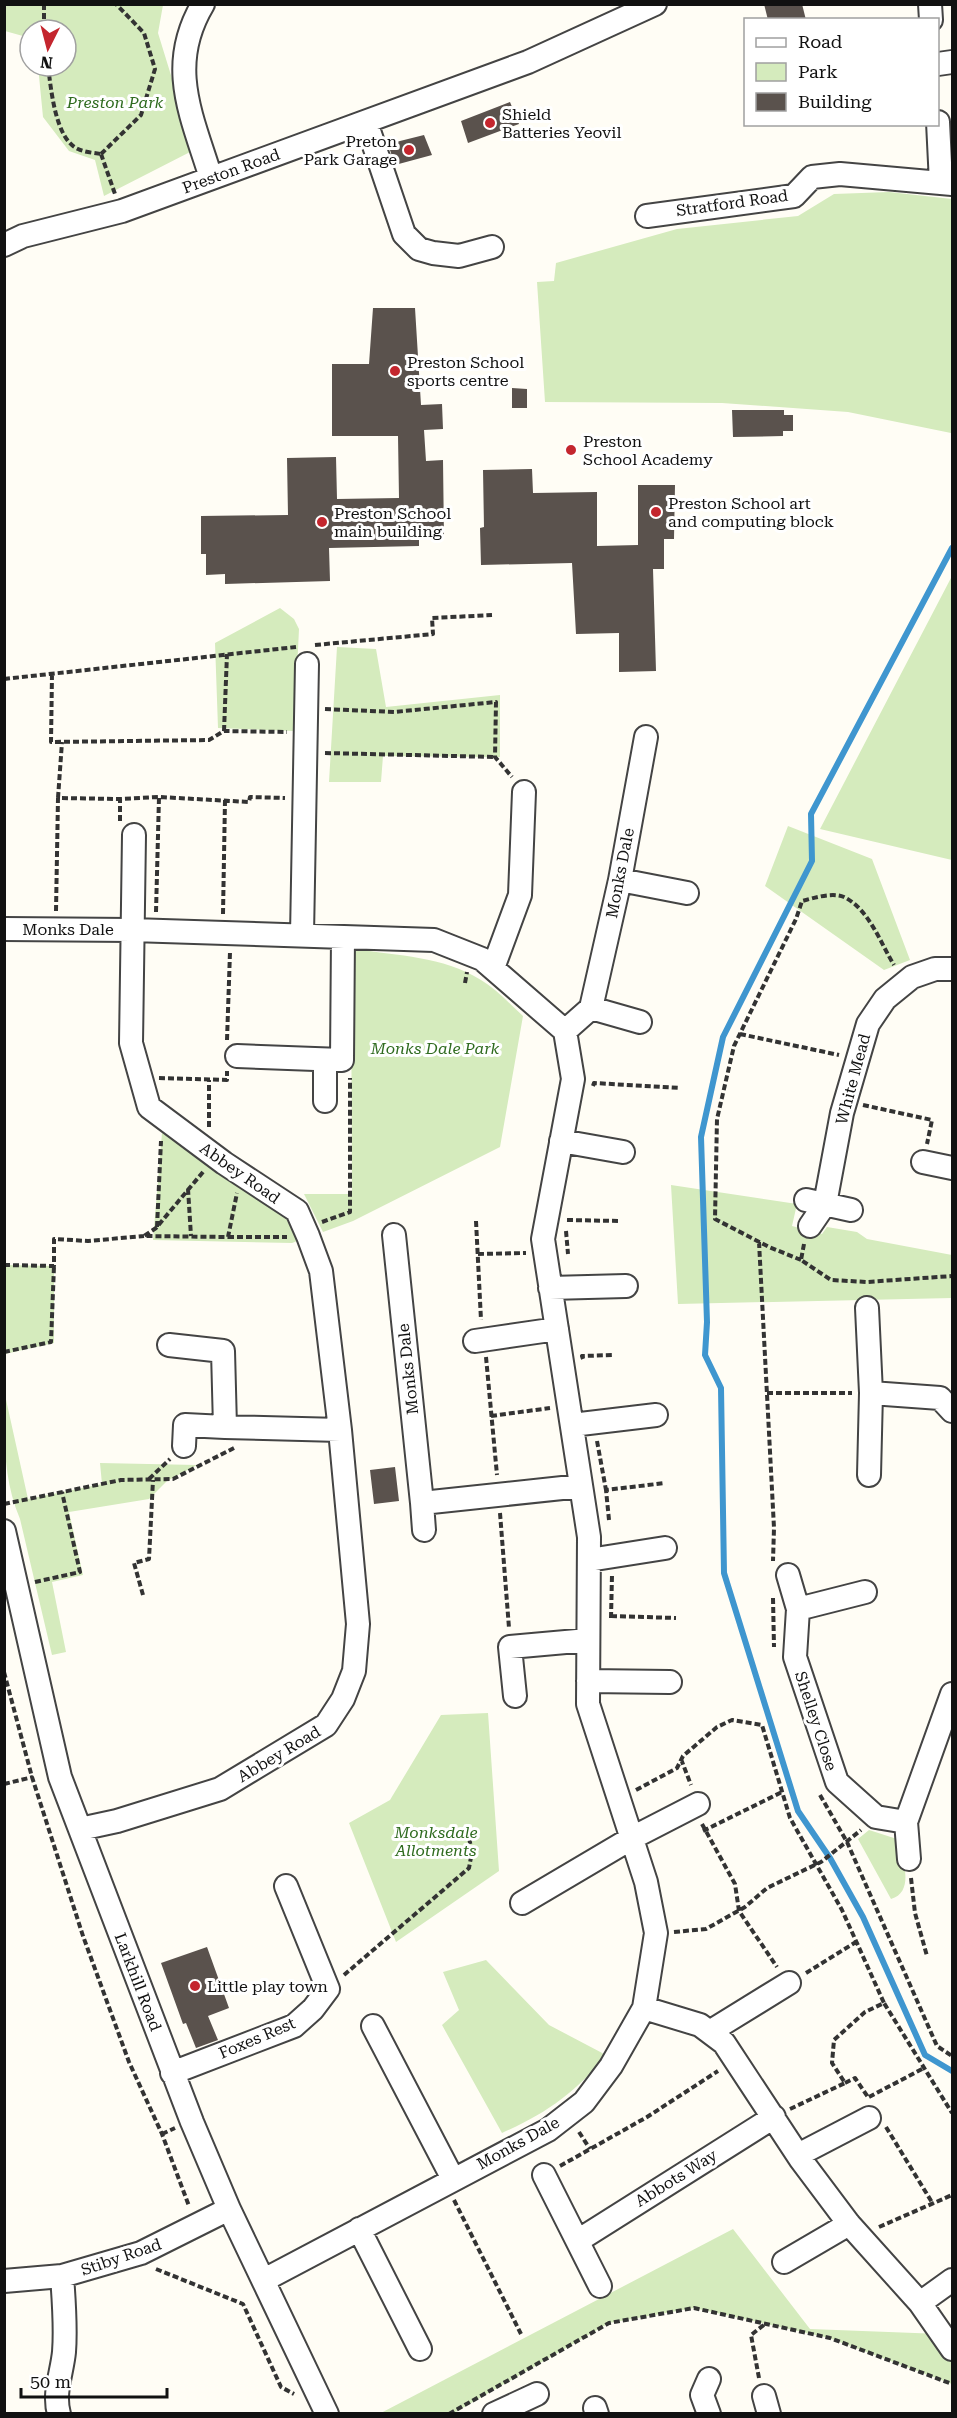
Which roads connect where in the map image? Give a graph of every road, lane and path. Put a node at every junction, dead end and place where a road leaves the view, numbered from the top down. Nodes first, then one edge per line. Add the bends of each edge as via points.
1 (116, 4) edge
2 (204, 4) edge
3 (655, 4) edge
4 (628, 10) edge
5 (49, 78) edge
6 (366, 122) junction
7 (939, 126) edge
8 (101, 154) junction
9 (211, 178) junction
10 (947, 183) edge
11 (122, 212) junction
12 (647, 216) dead end
13 (4, 245) edge
14 (492, 246) dead end
15 (492, 615) dead end
16 (227, 654) junction
17 (307, 664) dead end
18 (52, 674) junction
19 (4, 680) edge
20 (306, 709) junction
21 (224, 731) junction
22 (646, 736) dead end
23 (62, 742) junction
24 (305, 742) junction
25 (495, 757) junction
26 (524, 792) joint
27 (159, 797) dead end
28 (58, 798) dead end
29 (225, 800) dead end
30 (134, 835) dead end
31 (620, 880) junction
32 (687, 893) dead end
33 (4, 929) edge
34 (132, 930) junction
35 (155, 930) junction
36 (226, 933) junction
37 (302, 935) junction
38 (343, 937) junction
39 (493, 968) junction
40 (952, 969) edge
41 (905, 982) junction
42 (591, 1008) junction
43 (640, 1022) dead end
44 (565, 1031) junction
45 (740, 1034) junction
46 (232, 1056) junction
47 (858, 1059) junction
48 (334, 1060) junction
49 (593, 1074) dead end
50 (141, 1078) junction
51 (209, 1080) junction
52 (594, 1083) junction
53 (680, 1088) dead end
54 (592, 1094) dead end
55 (325, 1101) dead end
56 (846, 1101) junction
57 (163, 1117) junction
58 (561, 1142) junction
59 (623, 1152) dead end
60 (213, 1155) junction
61 (923, 1162) joint
62 (952, 1168) edge
63 (241, 1175) junction
64 (188, 1188) junction
65 (815, 1202) junction
66 (851, 1210) dead end
67 (567, 1220) dead end
68 (476, 1221) dead end
69 (619, 1221) dead end
70 (810, 1226) joint
71 (156, 1228) junction
72 (307, 1232) junction
73 (394, 1235) dead end
74 (144, 1236) junction
75 (191, 1236) junction
76 (228, 1237) junction
77 (759, 1242) junction
78 (545, 1253) junction
79 (478, 1254) junction
80 (801, 1260) junction
81 (4, 1265) edge
82 (54, 1266) junction
83 (952, 1276) edge
84 (626, 1286) dead end
85 (550, 1288) junction
86 (867, 1308) dead end
87 (557, 1329) junction
88 (480, 1340) junction
89 (170, 1346) dead end
90 (4, 1352) edge
91 (614, 1355) dead end
92 (584, 1367) dead end
93 (767, 1393) junction
94 (871, 1393) junction
95 (952, 1411) edge
96 (656, 1415) dead end
97 (491, 1416) junction
98 (570, 1416) junction
99 (594, 1422) junction
100 (225, 1427) junction
101 (257, 1428) junction
102 (340, 1430) junction
103 (184, 1436) joint
104 (869, 1475) dead end
105 (151, 1480) junction
106 (665, 1483) dead end
107 (581, 1486) junction
108 (606, 1490) junction
109 (62, 1492) junction
110 (499, 1496) junction
111 (422, 1503) junction
112 (4, 1504) edge
113 (609, 1522) dead end
114 (774, 1528) dead end
115 (424, 1530) dead end
116 (4, 1531) edge
117 (665, 1548) dead end
118 (589, 1560) junction
119 (788, 1575) dead end
120 (17, 1586) junction
121 (865, 1593) dead end
122 (143, 1595) dead end
123 (798, 1610) junction
124 (611, 1616) dead end
125 (676, 1618) dead end
126 (588, 1640) junction
127 (510, 1647) junction
128 (4, 1672) edge
129 (588, 1681) junction
130 (670, 1682) dead end
131 (952, 1694) edge
132 (515, 1696) dead end
133 (681, 1759) junction
134 (59, 1772) junction
135 (32, 1777) junction
136 (4, 1784) edge
137 (782, 1792) junction
138 (620, 1799) junction
139 (698, 1804) junction
140 (876, 1817) junction
141 (906, 1822) junction
142 (80, 1829) junction
143 (703, 1831) junction
144 (468, 1833) dead end
145 (632, 1838) junction
146 (848, 1842) junction
147 (909, 1859) joint
148 (815, 1864) junction
149 (285, 1886) dead end
150 (522, 1903) dead end
151 (739, 1911) junction
152 (656, 1933) junction
153 (856, 1942) junction
154 (927, 1956) dead end
155 (789, 1983) junction
156 (328, 1989) junction
157 (884, 2003) junction
158 (644, 2008) junction
159 (373, 2026) dead end
160 (711, 2031) junction
161 (952, 2056) edge
162 (924, 2068) junction
163 (716, 2072) dead end
164 (172, 2073) junction
165 (845, 2083) junction
166 (873, 2110) junction
167 (952, 2114) edge
168 (774, 2117) junction
169 (798, 2155) junction
170 (544, 2175) joint
171 (449, 2181) junction
172 (952, 2195) edge
173 (933, 2204) junction
174 (230, 2209) junction
175 (197, 2226) junction
176 (359, 2229) junction
177 (855, 2230) junction
178 (579, 2240) junction
179 (128, 2257) junction
180 (784, 2262) dead end
181 (62, 2276) junction
182 (264, 2280) junction
183 (952, 2280) edge
184 (4, 2281) edge
185 (600, 2286) dead end
186 (921, 2303) junction
187 (766, 2324) junction
188 (521, 2334) dead end
189 (420, 2349) dead end
190 (952, 2349) edge
191 (709, 2379) dead end
192 (952, 2384) edge
193 (537, 2394) dead end
194 (766, 2405) edge
195 (326, 2412) edge
196 (500, 2412) edge
197 (58, 2414) edge
198 (449, 2414) edge
199 (709, 2414) edge

1 - 8 path via 144,33 154,69 141,115
2 - 9 street via 190,27 184,54 185,86
3 - 4 street, Preston Road
4 - 6 street, Preston Road via 528,62
5 - 8 path via 66,140 78,149
6 - 9 street, Preston Road
6 - 14 street via 404,234 419,249 459,256
7 - 10 street
8 - 11 path
9 - 11 street, Preston Road
10 - 12 street, Stratford Road via 840,174 812,177 794,196
11 - 13 street, Preston Road via 23,236
15 - 16 path via 432,618 433,634
16 - 18 path
16 - 21 path
17 - 20 street
18 - 19 path
18 - 23 path via 51,742
20 - 24 street
20 - 25 path via 394,712 496,702
21 - 23 path via 209,740
21 - 24 path
22 - 31 street, Monks Dale
23 - 28 path
24 - 25 path
24 - 37 street
25 - 26 path
26 - 39 street via 520,895
27 - 35 path
29 - 36 path
30 - 34 street, Monks Dale
31 - 32 street
31 - 42 street, Monks Dale
33 - 34 street, Monks Dale
34 - 35 street, Monks Dale
34 - 50 street, Abbey Road via 131,1043
35 - 36 street, Monks Dale
36 - 37 street, Monks Dale
36 - 46 path
37 - 38 street, Monks Dale
38 - 39 street, Monks Dale via 435,940 482,959
38 - 48 street
39 - 44 street, Monks Dale
40 - 41 street, White Mead via 935,969
41 - 45 path via 860,910 843,896 802,901
41 - 47 street, White Mead via 885,999 868,1024
42 - 43 street
42 - 44 street
44 - 58 street, Monks Dale via 573,1079
45 - 47 path
45 - 77 path via 717,1119 715,1220
46 - 48 street
46 - 51 path via 227,1080
47 - 56 street, White Mead
48 - 55 street
48 - 72 path via 350,1061 350,1212
49 - 52 path
50 - 51 path
50 - 57 street, Abbey Road via 148,1107
51 - 60 path
52 - 53 path
52 - 54 path
56 - 61 path via 932,1120
56 - 65 street, White Mead
57 - 60 street, Abbey Road
57 - 71 path
58 - 59 street
58 - 78 street, Monks Dale via 543,1239
60 - 63 street, Abbey Road
60 - 64 path
61 - 62 street
63 - 72 street, Abbey Road via 297,1211
63 - 76 path
64 - 71 path
64 - 75 path
65 - 66 street
65 - 70 street
67 - 69 path
68 - 79 path
70 - 80 path
71 - 74 path
72 - 76 path
72 - 102 street, Abbey Road via 321,1271
73 - 111 street, Monks Dale
74 - 75 path
74 - 82 path via 88,1241 54,1239
75 - 76 path
77 - 80 path
77 - 93 path
78 - 79 path
78 - 85 street, Monks Dale
79 - 88 path
80 - 83 path via 831,1280 867,1282
81 - 82 path
82 - 90 path via 51,1342
84 - 85 street
85 - 87 street, Monks Dale
86 - 94 street
87 - 88 street
87 - 98 street, Monks Dale
88 - 97 path
89 - 100 street via 223,1351
91 - 92 path via 582,1356
93 - 94 path
93 - 114 path
94 - 95 street via 940,1398
94 - 104 street
96 - 99 street
97 - 98 path
97 - 110 path
98 - 99 street
98 - 107 street, Monks Dale
99 - 108 path
100 - 101 street
100 - 103 street
101 - 102 street
101 - 105 path via 246,1442 173,1479
102 - 142 street, Abbey Road via 358,1624 354,1671 343,1699 326,1725 220,1789
103 - 105 path
105 - 109 path via 121,1480
105 - 122 path via 149,1559 134,1563
106 - 108 path
107 - 110 street
107 - 118 street, Monks Dale via 590,1537
108 - 113 path
109 - 112 path
109 - 120 path via 80,1572
110 - 111 street
110 - 127 path
111 - 115 street, Monks Dale
116 - 120 street, Larkhill Road
117 - 118 street
118 - 126 street, Monks Dale
119 - 123 street, Shelley Close
120 - 134 street, Larkhill Road
121 - 123 street
123 - 140 street, Shelley Close via 795,1657 837,1782
124 - 125 path
126 - 127 street
126 - 129 street, Monks Dale
127 - 132 street
128 - 135 path
129 - 130 street
129 - 138 street, Monks Dale via 588,1704
131 - 141 street
133 - 137 path via 717,1727 732,1720 762,1725
133 - 138 path via 677,1768
133 - 139 path
134 - 135 path
134 - 142 street, Larkhill Road
135 - 136 path
135 - 175 path via 129,2062
137 - 143 path
137 - 148 path via 790,1818
138 - 145 street, Monks Dale
139 - 143 path
139 - 145 street
140 - 141 street
140 - 146 path
141 - 147 street
142 - 164 street, Larkhill Road
143 - 151 path via 735,1884
144 - 156 path via 472,1852 469,1868
145 - 150 street
145 - 152 street, Monks Dale
146 - 148 path
146 - 161 path via 937,2046
147 - 154 path via 915,1913
148 - 151 path via 767,1888
148 - 153 path
149 - 156 street
151 - 152 path via 706,1929
151 - 155 path
152 - 158 street, Monks Dale
153 - 155 path
153 - 157 path
155 - 160 street
156 - 164 street, Foxes Rest via 294,2026
157 - 162 path
157 - 165 path via 865,2012 834,2040 832,2062
158 - 160 street
158 - 171 street, Monks Dale via 611,2066 584,2102 548,2130
159 - 171 street
160 - 168 street via 724,2043
162 - 166 path
162 - 167 path
163 - 170 path
164 - 174 street, Larkhill Road
165 - 166 path via 855,2078
165 - 168 path
166 - 169 street
166 - 173 path
168 - 169 street
168 - 178 street, Abbots Way
169 - 177 street
170 - 178 street
171 - 176 street, Monks Dale
171 - 188 path
172 - 173 path
173 - 177 path
174 - 175 street, Stiby Road
174 - 182 street, Larkhill Road
175 - 179 street, Stiby Road
176 - 182 street, Monks Dale
176 - 189 street
177 - 180 street
177 - 186 street
178 - 185 street
179 - 181 street, Stiby Road
179 - 195 path via 243,2304 281,2387
181 - 184 street, Stiby Road
181 - 197 street via 65,2324
182 - 195 street, Larkhill Road
183 - 186 street
186 - 190 street
187 - 192 path via 830,2338
187 - 194 path via 751,2336
187 - 198 path via 694,2308 609,2324
191 - 199 street via 702,2395
193 - 196 street

